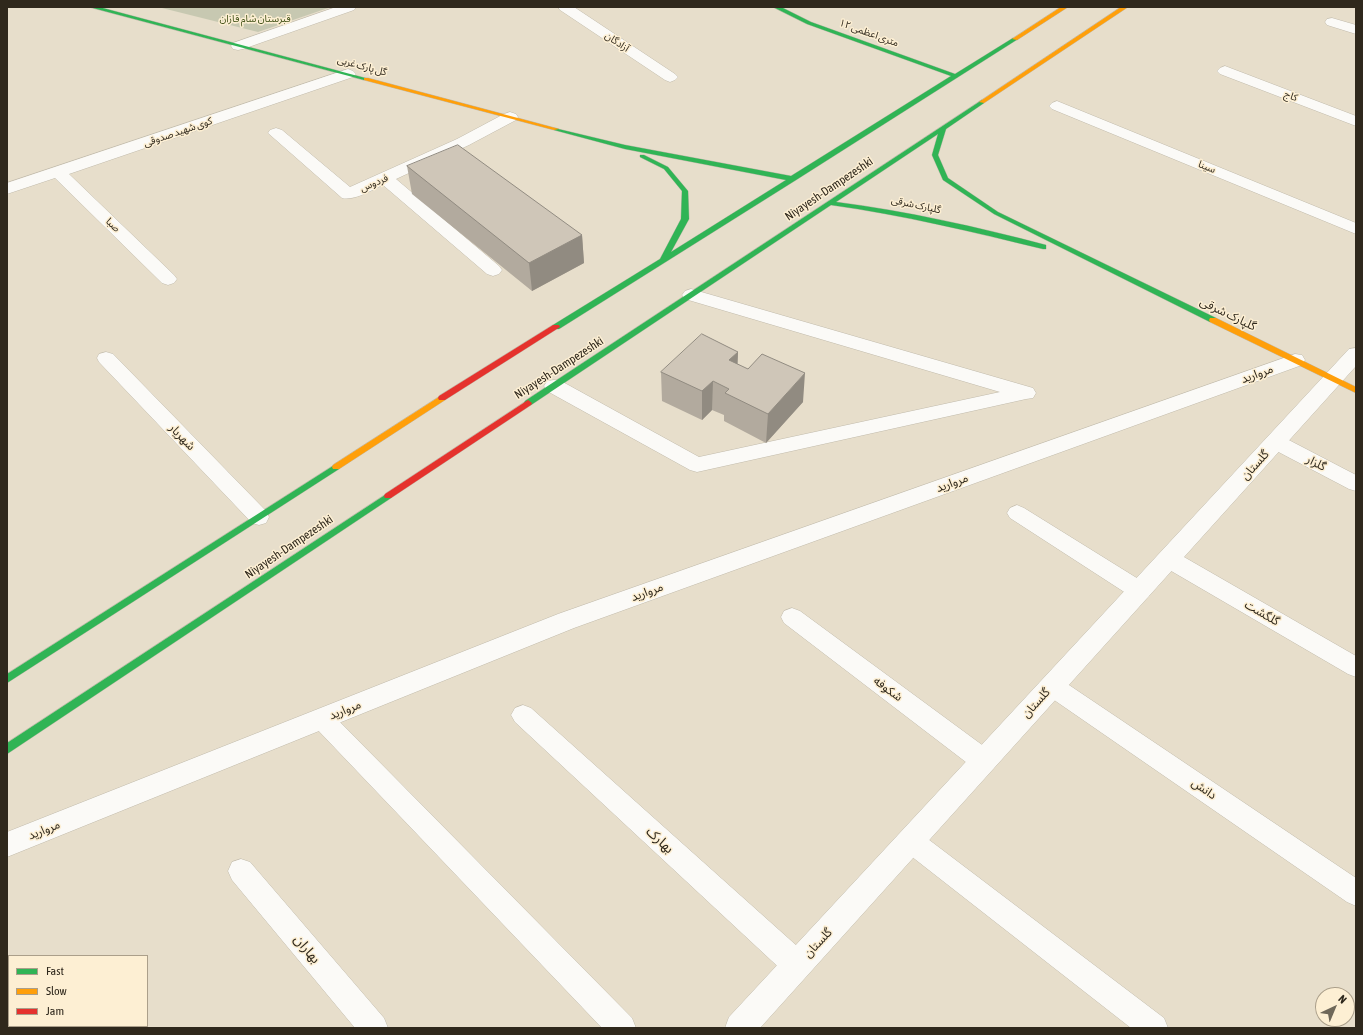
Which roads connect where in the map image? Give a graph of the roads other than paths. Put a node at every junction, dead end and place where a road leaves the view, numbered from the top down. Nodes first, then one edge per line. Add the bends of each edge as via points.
1 (92, 7) edge
2 (349, 7) edge
3 (565, 7) edge
4 (776, 7) edge
5 (1065, 7) edge
6 (1125, 7) edge
7 (1332, 22) dead end
8 (1356, 30) edge
9 (238, 46) junction
10 (1225, 71) dead end
11 (348, 74) junction
12 (956, 76) junction
13 (670, 77) dead end
14 (1057, 106) dead end
15 (510, 117) junction
16 (1356, 121) edge
17 (943, 128) junction
18 (276, 133) dead end
19 (625, 147) junction
20 (58, 172) junction
21 (385, 178) junction
22 (794, 179) junction
23 (7, 189) edge
24 (830, 203) junction
25 (1356, 229) edge
26 (1089, 259) junction
27 (662, 261) junction
28 (493, 270) edge
29 (168, 279) dead end
30 (691, 295) junction
31 (1356, 354) edge
32 (106, 358) dead end
33 (1295, 360) junction
34 (1334, 379) junction
35 (554, 386) junction
36 (1356, 390) edge
37 (1276, 442) junction
38 (1356, 484) edge
39 (1018, 513) dead end
40 (259, 517) junction
41 (1169, 559) junction
42 (1140, 591) junction
43 (792, 617) dead end
44 (1356, 667) edge
45 (7, 679) edge
46 (1052, 686) junction
47 (523, 715) dead end
48 (322, 719) junction
49 (7, 748) edge
50 (984, 761) junction
51 (911, 841) junction
52 (7, 845) edge
53 (241, 871) dead end
54 (1356, 893) edge
55 (797, 965) junction
56 (374, 1028) edge
57 (622, 1028) edge
58 (740, 1028) edge
59 (1154, 1028) edge

1 - 9 main road, گل پارک غربی
2 - 9 street
3 - 13 street, آزادگان
4 - 12 main road, ۱۲ متری اعظمی via 809,23
5 - 12 main road
6 - 17 main road, Niyayesh-Dampezeshki
7 - 8 lane
9 - 11 main road, گل پارک غربی
10 - 16 street, کاج
11 - 15 main road, گل پارک غربی
11 - 20 street, کوی شهید صدوقی
12 - 22 main road
14 - 25 street, سینا
15 - 19 main road, گل پارک غربی
15 - 21 street, فردوس
17 - 24 main road, Niyayesh-Dampezeshki
17 - 26 main road, گلپارک شرقی via 935,155 945,179 996,213
18 - 21 street, فردوس via 348,194
19 - 22 main road
19 - 27 main road via 666,168 685,191 685,219
20 - 23 street, کوی شهید صدوقی
20 - 29 street, صبا
21 - 28 street
22 - 27 main road
24 - 26 main road, گلپارک شرقی via 876,208 967,227
24 - 30 main road, Niyayesh-Dampezeshki
26 - 33 main road, گلپارک شرقی
27 - 40 main road via 461,386
30 - 35 main road, Niyayesh-Dampezeshki
30 - 35 lane via 1026,393 697,465
31 - 34 street, گلستان
32 - 40 lane, شهریار
33 - 34 main road, گلپارک شرقی
33 - 48 street, مروارید via 566,621
34 - 36 main road, گلپارک شرقی
34 - 37 street, گلستان
35 - 49 main road, Niyayesh-Dampezeshki
37 - 38 lane, گلزار
37 - 41 street, گلستان
39 - 42 lane
40 - 45 main road
41 - 42 street, گلستان
41 - 44 lane, گلگشت
42 - 46 street, گلستان
43 - 50 lane, شکوفه
46 - 50 street, گلستان
46 - 54 lane, دانش
47 - 55 lane, بهارک
48 - 52 street, مروارید
48 - 57 lane
50 - 51 street, گلستان
51 - 55 street, گلستان
51 - 59 lane
53 - 56 lane, بهاران
55 - 58 street, گلستان

